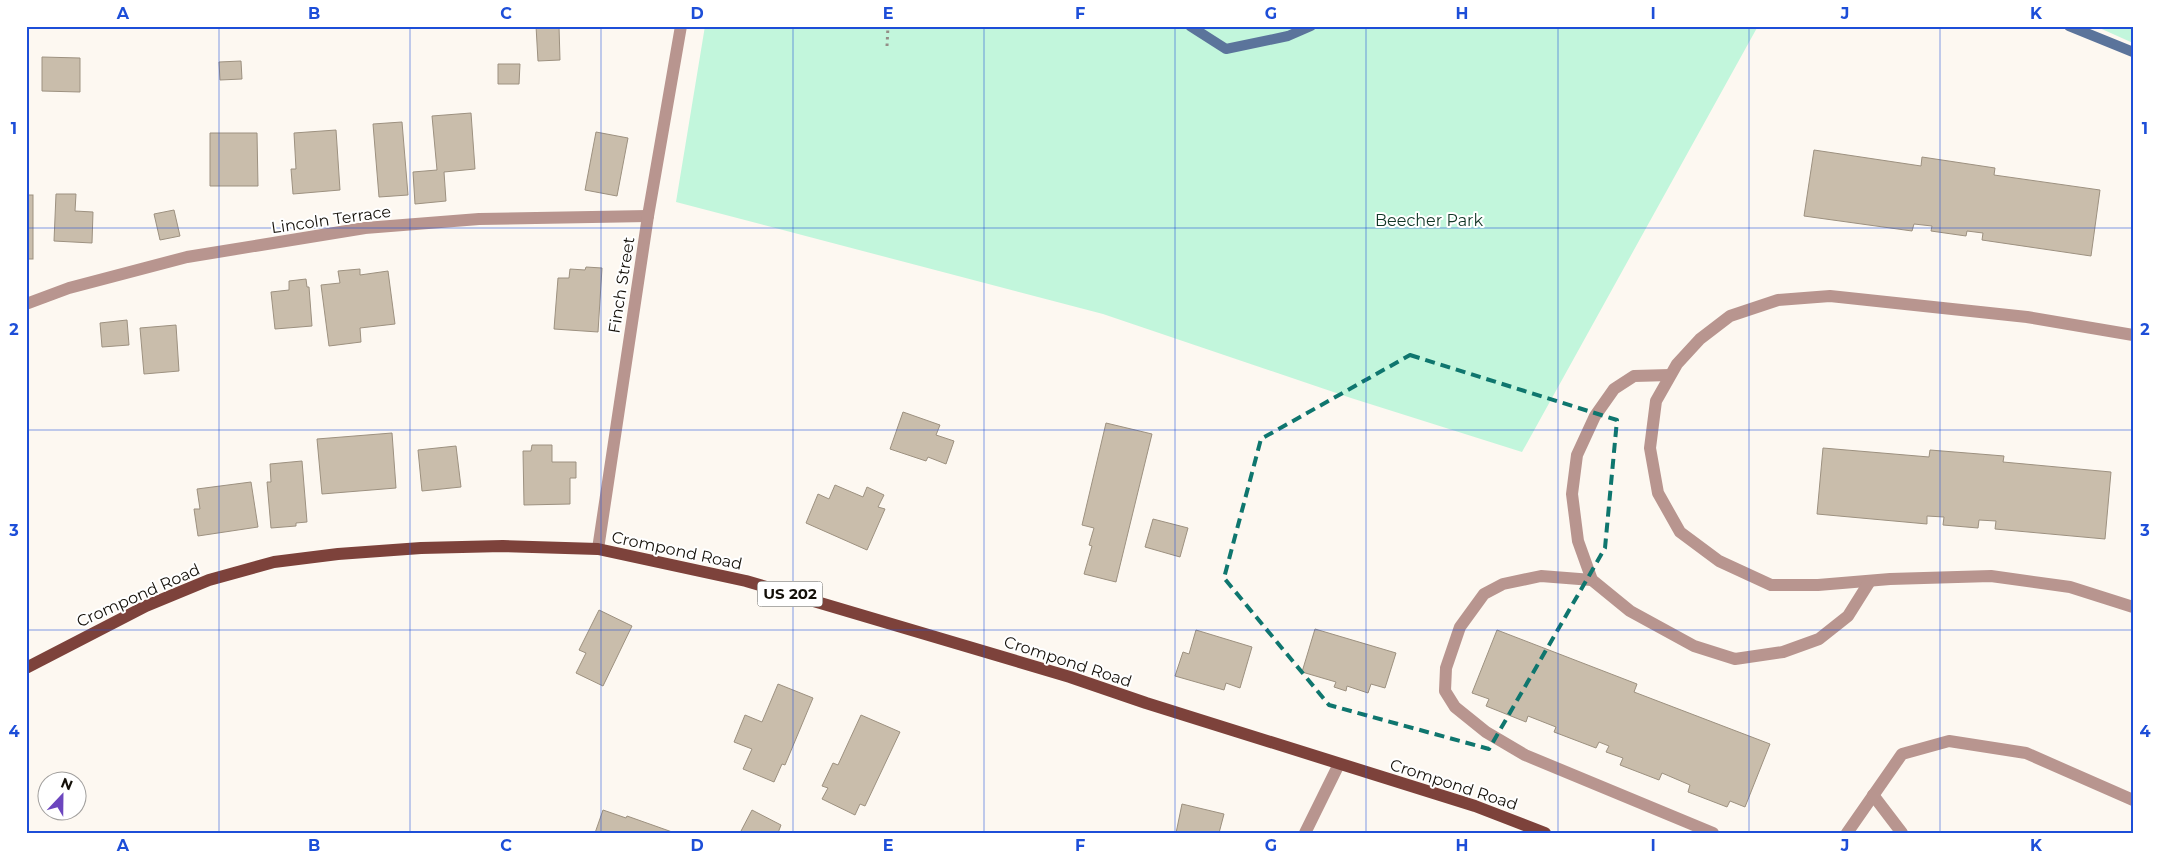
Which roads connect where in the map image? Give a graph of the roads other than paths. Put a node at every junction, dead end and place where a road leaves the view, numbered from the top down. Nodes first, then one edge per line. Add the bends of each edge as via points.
1 (681, 26) edge
2 (648, 216) junction
3 (26, 304) edge
4 (2133, 335) edge
5 (1670, 375) junction
6 (598, 550) junction
7 (1592, 580) junction
8 (1870, 580) junction
9 (2133, 607) edge
10 (26, 668) edge
11 (1339, 764) junction
12 (1873, 795) junction
13 (2133, 800) edge
14 (1305, 833) edge
15 (1545, 833) edge
16 (1713, 833) edge
17 (1847, 833) edge
18 (1902, 833) edge

1 - 2 street, Finch Street
2 - 3 street, Lincoln Terrace via 480,219 365,228 187,258 69,288
2 - 6 street, Finch Street
4 - 5 street via 2027,317 1830,296 1778,300 1730,316 1700,339
5 - 7 street via 1634,376 1614,389 1595,416 1577,454 1572,494 1578,541
5 - 8 street via 1656,401 1650,448 1658,493 1680,532 1718,561 1770,585
6 - 10 main road, Crompond Road / US 202 via 503,546 421,548 274,562 209,580 146,606
6 - 11 main road, Crompond Road / US 202 via 746,581 1070,677
7 - 8 street via 1630,610 1686,642 1735,659 1782,652 1819,639 1848,616
7 - 16 street via 1541,576 1503,584 1484,594 1460,627 1446,668 1445,691 1455,707 1486,732 1525,755
8 - 9 street via 1991,576 2070,587
11 - 14 street
11 - 15 main road, Crompond Road / US 202 via 1475,806
12 - 13 street via 1902,754 1949,741 2026,753
12 - 17 street
12 - 18 street

